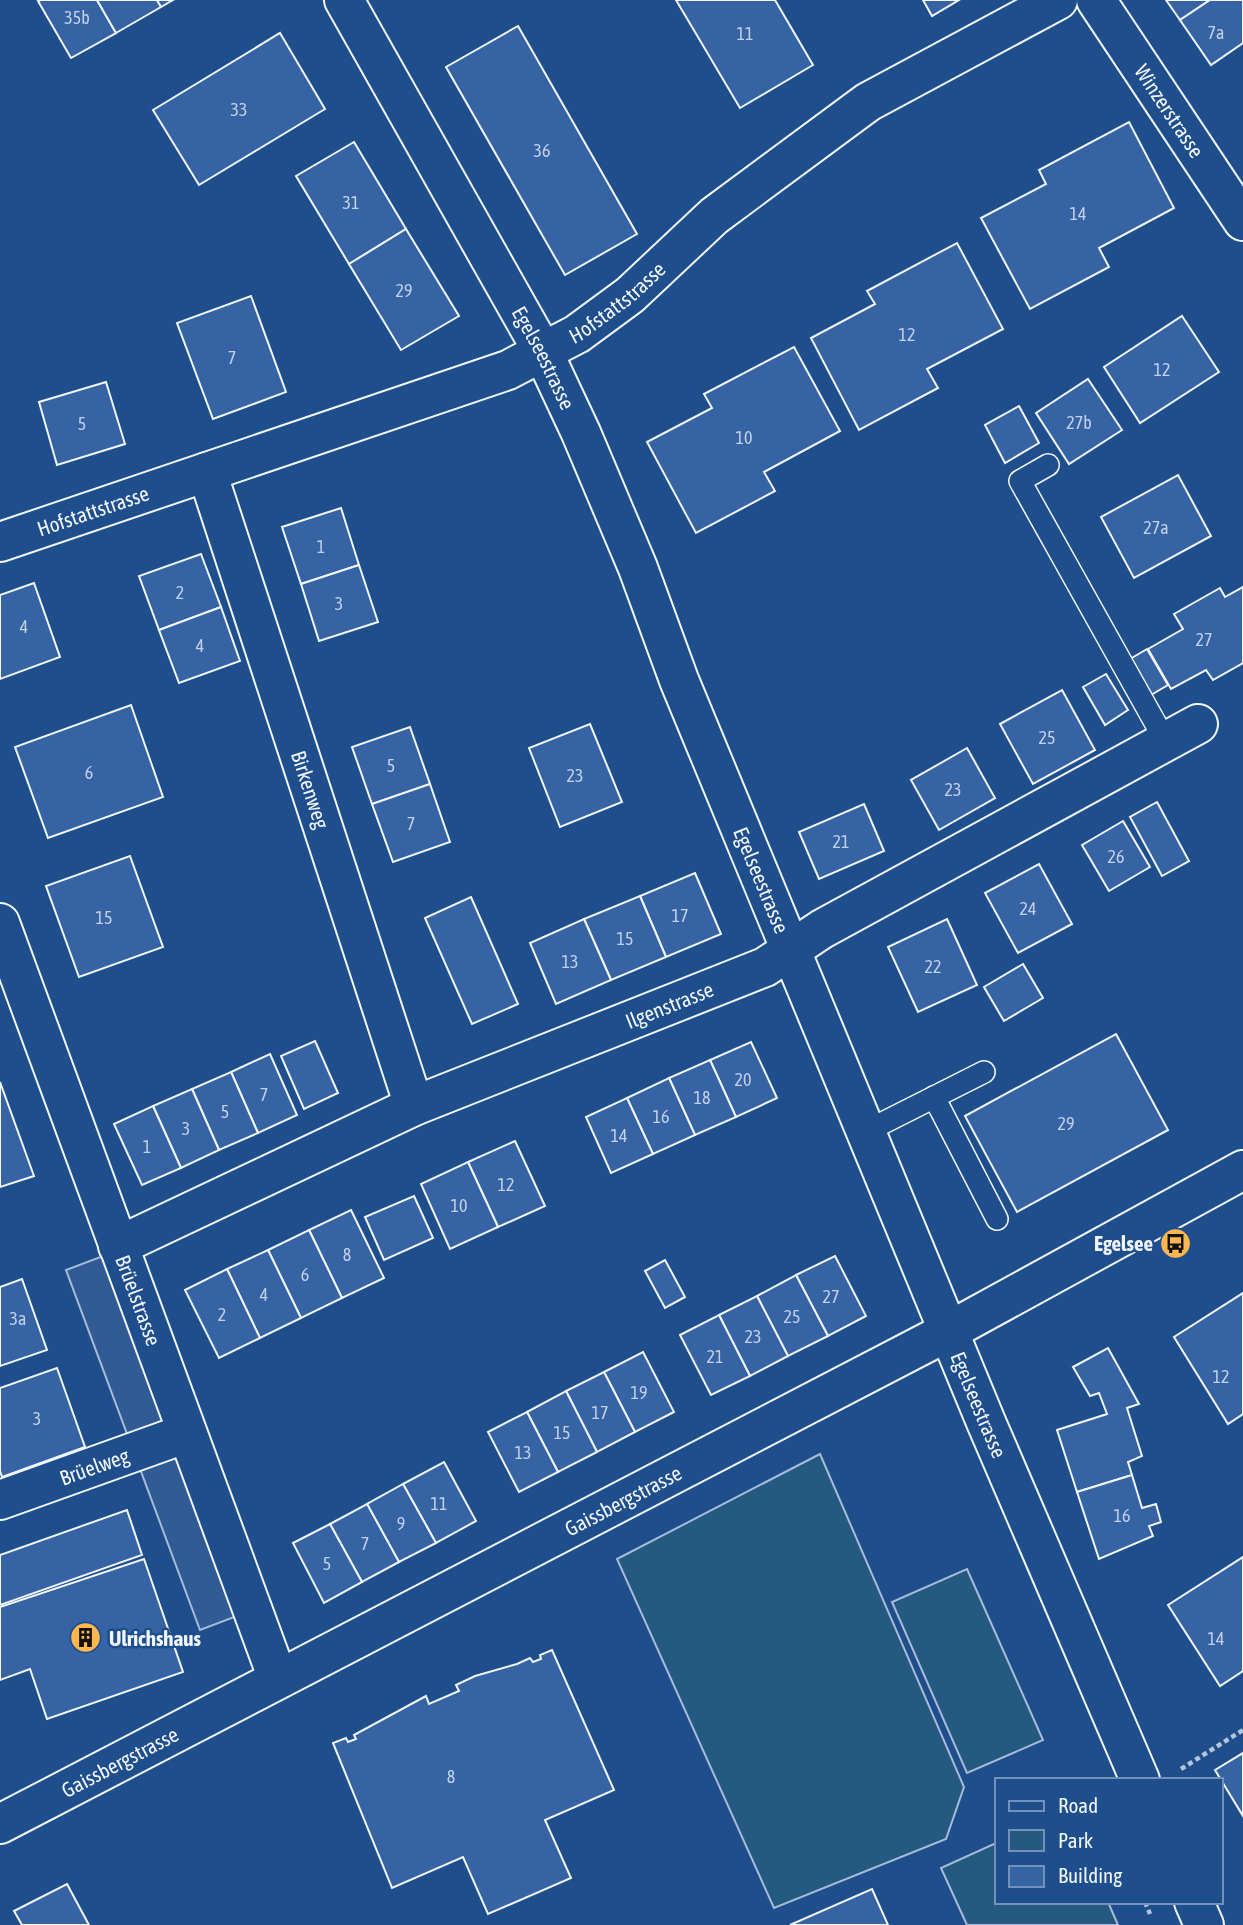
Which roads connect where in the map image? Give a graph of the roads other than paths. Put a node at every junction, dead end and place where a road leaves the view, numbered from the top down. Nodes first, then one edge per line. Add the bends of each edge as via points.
1 (344, 0) edge
2 (1059, 0) edge
3 (1096, 0) edge
4 (1243, 221) edge
5 (543, 352) junction
6 (1048, 465) dead end
7 (207, 472) junction
8 (0, 542) edge
9 (1182, 733) joint
10 (0, 923) edge
11 (790, 949) junction
12 (984, 1072) dead end
13 (934, 1097) junction
14 (414, 1106) junction
15 (867, 1131) junction
16 (1243, 1170) edge
17 (998, 1219) dead end
18 (118, 1246) junction
19 (949, 1331) junction
20 (187, 1433) junction
21 (0, 1500) edge
22 (278, 1679) junction
23 (1158, 1776) edge
24 (0, 1824) edge
25 (1195, 1904) edge
26 (1204, 1925) edge

1 - 5 street, Egelseestrasse
2 - 5 street, Hofstattstrasse via 868,102 713,216 630,295 577,334
3 - 4 street, Winzerstrasse
5 - 7 street, Hofstattstrasse via 508,370
5 - 11 street, Egelseestrasse via 633,556
6 - 9 lane via 1020,481
7 - 8 street, Hofstattstrasse
7 - 14 street, Birkenweg
9 - 11 street, Ilgenstrasse
10 - 18 street, Brüelstrasse
11 - 14 street, Ilgenstrasse via 765,967
11 - 15 street, Egelseestrasse
12 - 13 lane
13 - 15 lane
13 - 17 lane
14 - 18 street, Ilgenstrasse
15 - 19 street, Egelseestrasse
16 - 19 street, Gaissbergstrasse
18 - 20 street, Brüelstrasse
19 - 22 street, Gaissbergstrasse
19 - 23 street, Egelseestrasse
20 - 21 street, Brüelweg
20 - 22 street, Brüelstrasse
22 - 24 street, Gaissbergstrasse
25 - 26 street

